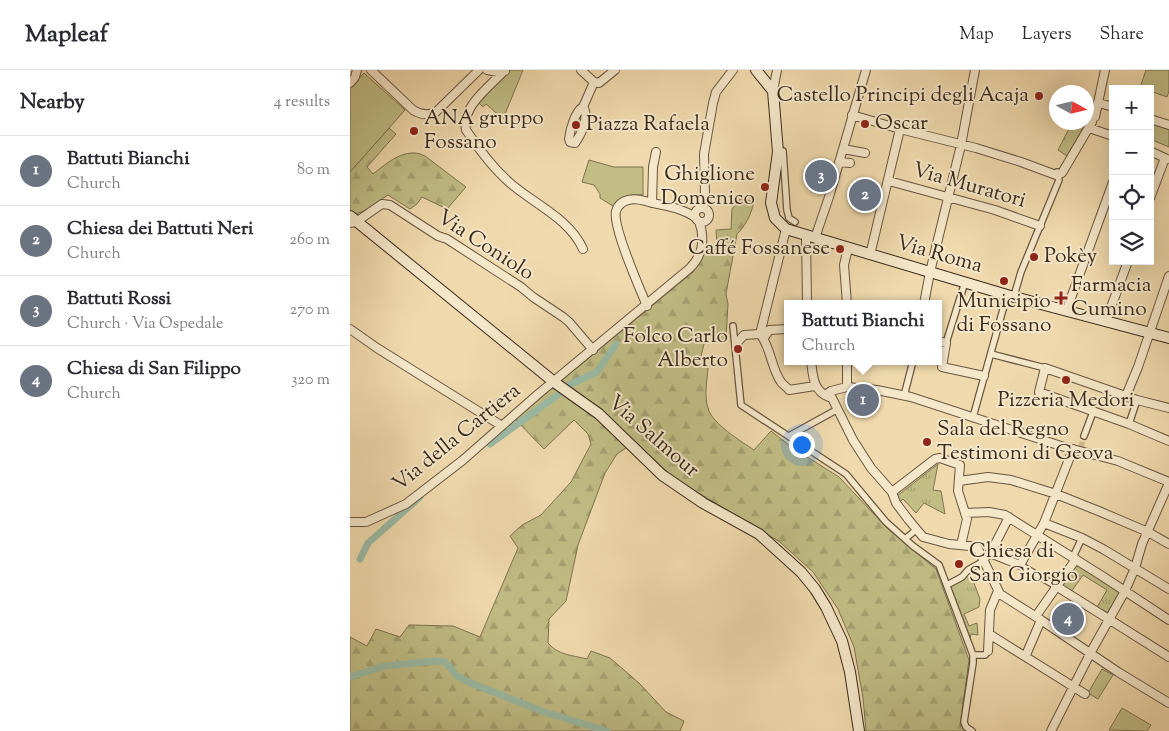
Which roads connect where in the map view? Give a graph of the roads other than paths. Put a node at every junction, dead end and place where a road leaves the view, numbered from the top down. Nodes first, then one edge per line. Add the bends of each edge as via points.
1 (357, 70) edge
2 (371, 70) edge
3 (478, 70) edge
4 (581, 70) edge
5 (615, 70) edge
6 (733, 70) edge
7 (756, 70) edge
8 (777, 70) edge
9 (866, 70) edge
10 (975, 70) edge
11 (1105, 70) edge
12 (498, 71) edge
13 (594, 82) junction
14 (350, 83) edge
15 (773, 91) junction
16 (1099, 103) junction
17 (1109, 106) edge
18 (583, 107) dead end
19 (852, 115) junction
20 (1094, 117) edge
21 (1154, 120) edge
22 (1094, 124) edge
23 (1169, 125) edge
24 (900, 129) junction
25 (1088, 130) edge
26 (1109, 134) edge
27 (961, 145) junction
28 (843, 149) junction
29 (783, 151) dead end
30 (656, 152) dead end
31 (865, 153) dead end
32 (1154, 153) edge
33 (1167, 159) edge
34 (839, 162) junction
35 (850, 163) dead end
36 (1057, 174) junction
37 (888, 181) junction
38 (1154, 189) edge
39 (1109, 193) edge
40 (948, 197) junction
41 (652, 203) junction
42 (701, 215) junction
43 (352, 220) edge
44 (795, 222) dead end
45 (1040, 226) junction
46 (786, 229) junction
47 (810, 237) junction
48 (848, 248) junction
49 (583, 249) dead end
50 (870, 255) junction
51 (1127, 265) edge
52 (930, 272) junction
53 (1169, 276) edge
54 (965, 282) junction
55 (1011, 295) junction
56 (807, 300) edge
57 (847, 300) edge
58 (925, 300) edge
59 (647, 306) junction
60 (1067, 309) junction
61 (1106, 321) junction
62 (733, 326) dead end
63 (350, 329) edge
64 (784, 329) edge
65 (1150, 333) junction
66 (762, 336) junction
67 (1169, 338) edge
68 (942, 342) edge
69 (736, 344) junction
70 (593, 350) junction
71 (991, 354) junction
72 (811, 365) edge
73 (847, 365) edge
74 (912, 365) edge
75 (1045, 368) junction
76 (984, 376) junction
77 (554, 382) junction
78 (815, 386) junction
79 (847, 387) junction
80 (904, 396) junction
81 (1126, 396) junction
82 (829, 397) junction
83 (1137, 400) junction
84 (1169, 408) edge
85 (838, 409) junction
86 (1093, 412) junction
87 (973, 417) junction
88 (1129, 424) junction
89 (502, 426) junction
90 (790, 436) junction
91 (1084, 436) tunnel mouth
92 (1169, 441) edge
93 (1078, 449) junction
94 (959, 481) junction
95 (1169, 482) edge
96 (892, 492) junction
97 (1056, 494) junction
98 (965, 513) junction
99 (1009, 517) junction
100 (350, 522) edge
101 (1044, 523) junction
102 (917, 529) junction
103 (1148, 532) junction
104 (1038, 535) junction
105 (1082, 538) junction
106 (905, 539) junction
107 (1169, 544) edge
108 (961, 545) junction
109 (986, 558) junction
110 (1074, 558) junction
111 (1020, 565) junction
112 (1135, 568) junction
113 (947, 585) junction
114 (1056, 586) junction
115 (1169, 589) edge
116 (998, 591) junction
117 (1125, 591) junction
118 (1038, 618) junction
119 (1109, 619) junction
120 (1169, 620) edge
121 (989, 634) junction
122 (988, 650) joint
123 (1090, 654) junction
124 (973, 655) junction
125 (1026, 656) junction
126 (1169, 657) edge
127 (1073, 686) junction
128 (1085, 694) dead end
129 (1169, 703) edge
130 (858, 731) edge
131 (972, 731) edge
132 (1051, 731) edge

1 - 14 street
2 - 3 street via 413,110 431,115
4 - 13 street
5 - 13 street via 603,81
6 - 42 street via 716,92 713,104 704,154 705,194
7 - 15 main road
8 - 15 street
9 - 19 street
10 - 27 street
11 - 16 street
12 - 49 street via 467,113 466,130 507,181 571,229
13 - 18 street
15 - 46 main road via 778,152 771,203 775,218
16 - 17 street
16 - 20 street
19 - 24 street
19 - 28 street
21 - 23 street
22 - 26 street
24 - 27 street
24 - 37 street
25 - 36 street via 1062,173
27 - 36 street
27 - 40 street
28 - 31 street
28 - 34 street
29 - 44 street via 787,210 789,218
30 - 41 street
32 - 33 street
33 - 38 street
34 - 35 street
34 - 47 street
36 - 45 street via 1059,180
37 - 40 street, Via Muratori
37 - 50 street
39 - 60 street
40 - 45 street, Via Muratori
40 - 52 street
41 - 42 street
41 - 59 street via 626,200 618,206 616,216
42 - 59 street, Via della Cartiera via 703,240 693,266
43 - 70 street, Via Coniolo via 382,204 390,205 521,286 569,322
43 - 77 main road, Via Salmour
45 - 55 street
46 - 47 main road, Via Roma
46 - 66 street
47 - 48 main road, Via Roma
47 - 56 street
48 - 50 main road, Via Roma
48 - 57 street via 844,265
50 - 52 main road, Via Roma
51 - 61 street
52 - 54 main road, Via Roma
52 - 58 street
53 - 65 street
54 - 55 main road, Via Roma
54 - 68 street
55 - 60 main road, Via Roma
55 - 71 street
59 - 70 street, Via della Cartiera
60 - 61 main road, Via Roma
61 - 65 main road, Via Roma
62 - 69 street
63 - 89 street
64 - 66 street via 769,330
65 - 67 main road, Via Roma
65 - 81 street
66 - 69 street via 744,335
66 - 78 street via 781,382 790,390
68 - 76 street via 942,367
69 - 90 street via 740,403
70 - 77 street, Via della Cartiera
71 - 75 street
71 - 76 street
72 - 78 street
73 - 79 street
74 - 80 street
75 - 81 street
75 - 86 street via 1039,392
76 - 87 street
77 - 89 street, Via della Cartiera
77 - 130 main road, Via Salmour via 599,414 678,488 759,534 815,588 842,641
78 - 82 street
79 - 80 street
79 - 82 street via 831,391
80 - 87 street
81 - 83 street
82 - 85 street
83 - 84 street
83 - 88 street
85 - 90 street
85 - 96 street via 852,440
86 - 88 street
86 - 91 street
87 - 93 street
88 - 92 street
89 - 100 street, Via della Cartiera via 406,504 366,522
90 - 106 street via 846,474
93 - 95 street
93 - 97 street
94 - 96 street via 960,465 940,458
94 - 97 street via 988,477 1011,480
94 - 98 street via 958,491
95 - 103 street
96 - 102 street via 896,503
97 - 101 street
97 - 103 street
98 - 99 street via 999,512
98 - 108 street via 967,519
99 - 104 street
99 - 109 street
101 - 104 street
101 - 105 street
102 - 106 street
102 - 108 street via 929,539
103 - 107 street
103 - 112 street
104 - 110 street
104 - 111 street
105 - 110 street
105 - 112 street
106 - 113 street via 939,565
108 - 109 street via 978,549
109 - 111 street
109 - 113 street via 962,578
109 - 116 street
110 - 114 street
110 - 117 street
111 - 114 street
112 - 115 street
112 - 117 street
113 - 124 street
114 - 118 street
114 - 119 street
116 - 118 street
116 - 121 street via 990,610
117 - 119 street
117 - 120 street
118 - 123 street
118 - 125 street
119 - 123 street
119 - 126 street
121 - 122 street
121 - 125 street
122 - 124 street via 985,654
123 - 127 street
123 - 129 street
124 - 131 street via 964,722
125 - 127 street
127 - 128 street
127 - 132 street

